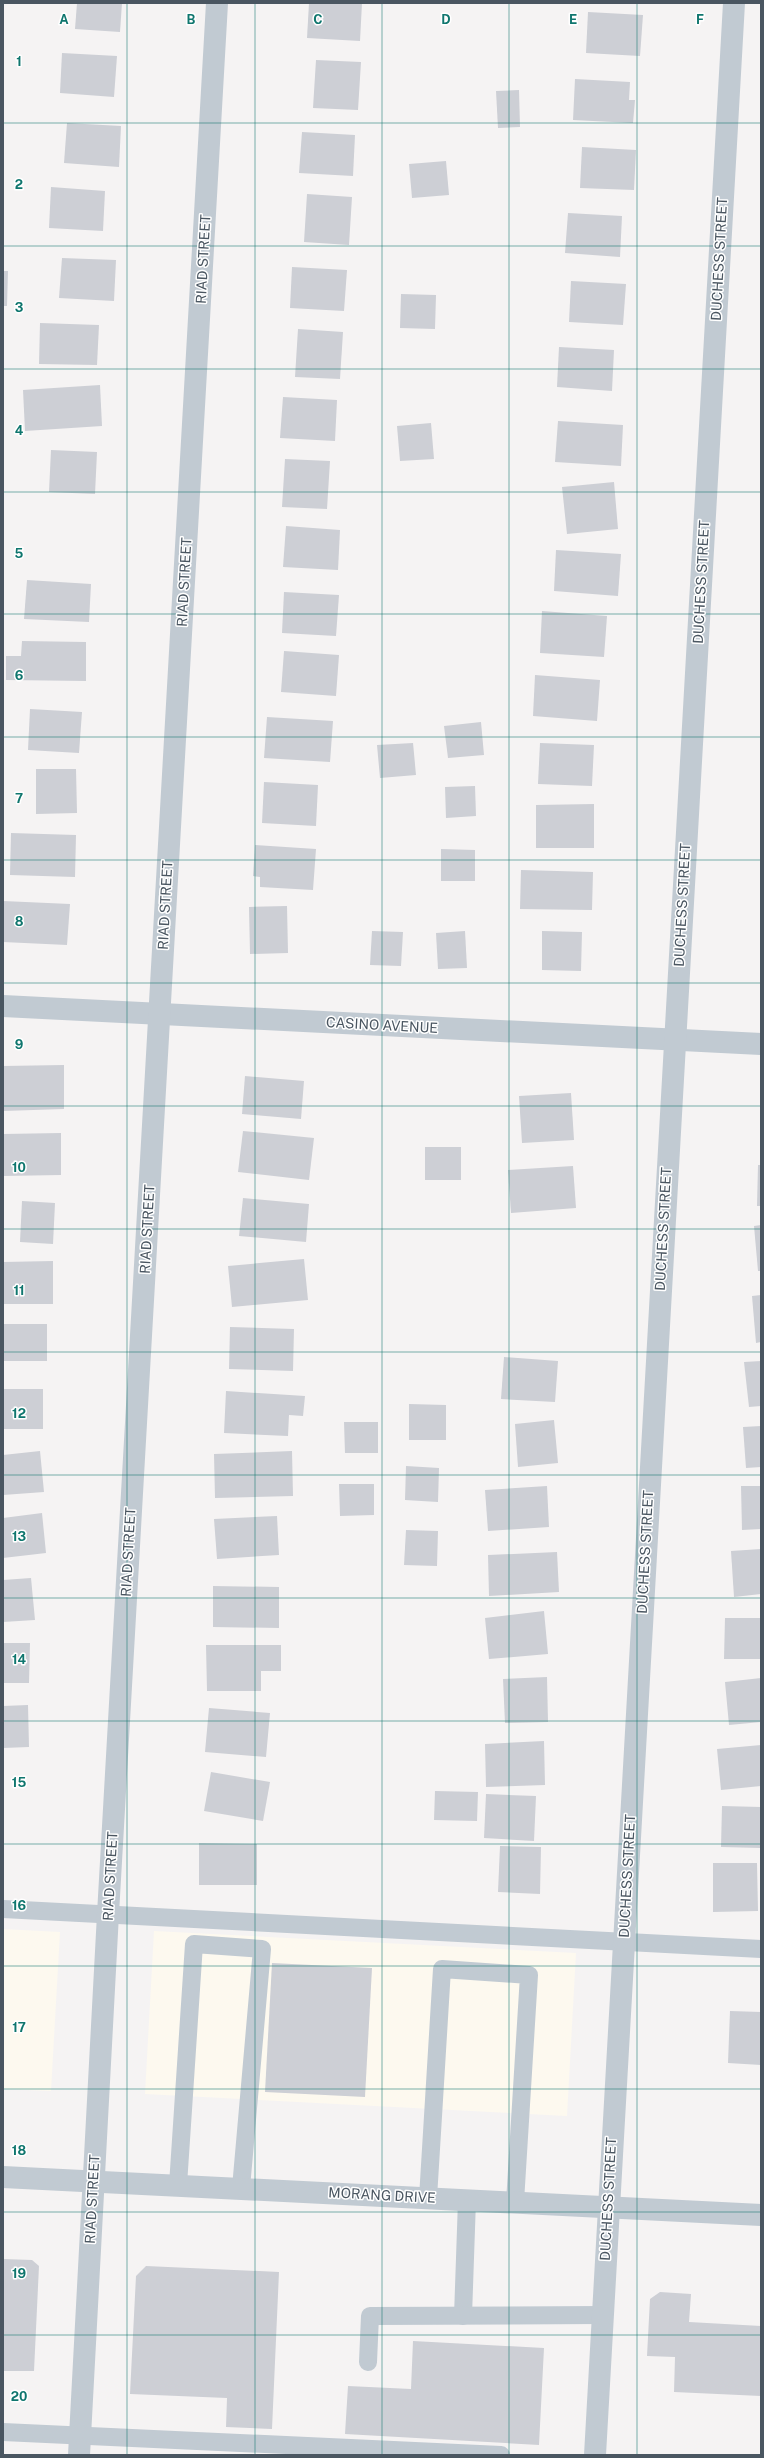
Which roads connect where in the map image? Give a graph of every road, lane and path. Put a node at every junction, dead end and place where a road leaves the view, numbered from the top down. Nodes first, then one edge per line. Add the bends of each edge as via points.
1 (217, 3) edge
2 (734, 3) edge
3 (3, 1006) edge
4 (159, 1014) junction
5 (674, 1040) junction
6 (761, 1044) edge
7 (3, 1909) edge
8 (108, 1914) junction
9 (623, 1942) junction
10 (761, 1949) edge
11 (3, 2176) edge
12 (92, 2181) junction
13 (178, 2185) junction
14 (241, 2188) junction
15 (428, 2198) junction
16 (467, 2200) junction
17 (515, 2202) junction
18 (608, 2207) junction
19 (761, 2215) edge
20 (602, 2315) junction
21 (463, 2316) junction
22 (368, 2362) dead end
23 (3, 2432) edge
24 (80, 2445) edge
25 (500, 2455) edge
26 (595, 2455) edge

1 - 4 street, RIAD STREET
2 - 5 street, DUCHESS STREET
3 - 4 street, CASINO AVENUE
4 - 5 street, CASINO AVENUE
4 - 8 street, RIAD STREET
5 - 6 street, CASINO AVENUE
5 - 9 street, DUCHESS STREET
7 - 8 lane
8 - 9 lane
8 - 12 street, RIAD STREET
9 - 10 lane
9 - 18 street, DUCHESS STREET
11 - 12 street, MORANG DRIVE
12 - 13 street, MORANG DRIVE
12 - 24 street, RIAD STREET
13 - 14 street, MORANG DRIVE
13 - 14 lane via 194,1944 262,1949
14 - 15 street, MORANG DRIVE
15 - 16 street, MORANG DRIVE
15 - 17 lane via 442,1969 529,1975
16 - 17 street, MORANG DRIVE
16 - 21 lane
17 - 18 street, MORANG DRIVE
18 - 19 street, MORANG DRIVE
18 - 20 street, DUCHESS STREET
20 - 21 lane
20 - 26 street, DUCHESS STREET
21 - 22 lane via 370,2316
23 - 24 lane
24 - 25 lane

